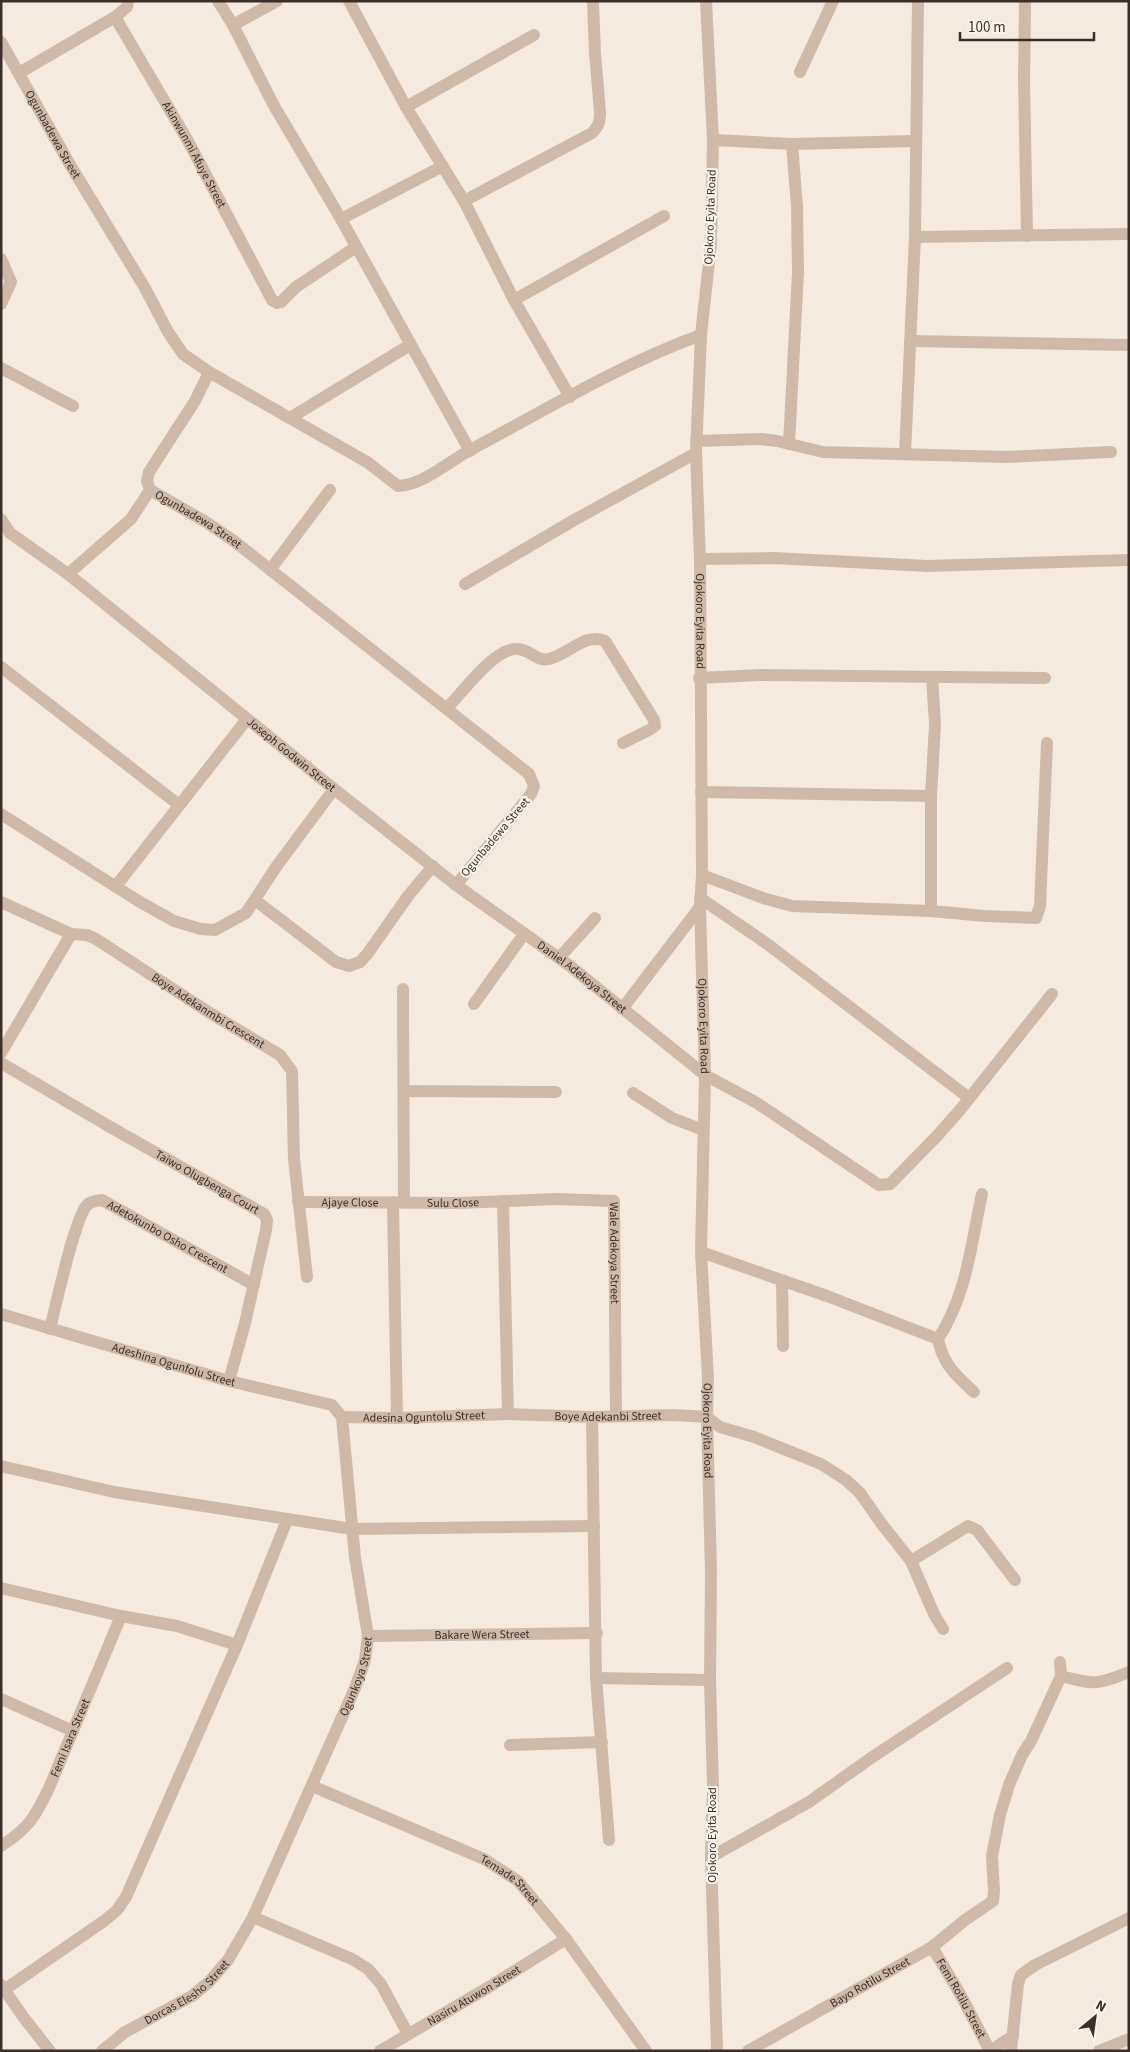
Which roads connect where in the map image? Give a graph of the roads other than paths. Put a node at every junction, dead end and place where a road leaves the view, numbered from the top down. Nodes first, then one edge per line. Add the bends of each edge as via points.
1 (128, 1) edge
2 (218, 1) edge
3 (277, 1) edge
4 (593, 1) edge
5 (706, 1) edge
6 (833, 1) edge
7 (918, 1) edge
8 (1025, 1) edge
9 (352, 3) edge
10 (115, 18) junction
11 (233, 25) junction
12 (534, 36) dead end
13 (1, 42) edge
14 (800, 72) dead end
15 (19, 73) junction
16 (406, 107) junction
17 (713, 140) junction
18 (916, 141) junction
19 (792, 144) junction
20 (443, 166) junction
21 (464, 201) junction
22 (664, 216) dead end
23 (342, 219) junction
24 (1129, 234) edge
25 (1027, 236) junction
26 (915, 237) junction
27 (356, 247) junction
28 (1, 259) edge
29 (514, 300) junction
30 (1, 304) edge
31 (701, 335) junction
32 (910, 341) junction
33 (410, 345) junction
34 (1129, 345) edge
35 (1, 368) edge
36 (209, 372) junction
37 (570, 397) junction
38 (73, 406) dead end
39 (290, 418) junction
40 (790, 444) junction
41 (696, 447) junction
42 (470, 451) junction
43 (1111, 452) dead end
44 (905, 454) junction
45 (150, 490) junction
46 (330, 490) dead end
47 (1, 519) edge
48 (700, 559) junction
49 (1129, 560) edge
50 (270, 570) junction
51 (68, 574) junction
52 (466, 584) dead end
53 (1, 667) edge
54 (932, 677) junction
55 (699, 678) junction
56 (1045, 678) dead end
57 (448, 708) junction
58 (247, 719) junction
59 (623, 743) dead end
60 (1047, 743) dead end
61 (334, 790) junction
62 (701, 792) junction
63 (932, 796) junction
64 (180, 805) junction
65 (1, 814) edge
66 (433, 866) junction
67 (702, 875) junction
68 (456, 885) junction
69 (116, 886) junction
70 (255, 900) junction
71 (2, 902) edge
72 (700, 903) junction
73 (931, 911) junction
74 (595, 918) dead end
75 (71, 934) junction
76 (524, 934) junction
77 (558, 958) junction
78 (403, 989) dead end
79 (1052, 994) dead end
80 (474, 1004) dead end
81 (622, 1009) junction
82 (2, 1049) edge
83 (1, 1063) edge
84 (705, 1075) junction
85 (404, 1091) junction
86 (556, 1092) dead end
87 (633, 1093) dead end
88 (968, 1098) junction
89 (703, 1130) junction
90 (982, 1194) dead end
91 (503, 1201) junction
92 (298, 1202) junction
93 (398, 1202) junction
94 (701, 1252) junction
95 (307, 1277) dead end
96 (782, 1281) junction
97 (254, 1285) junction
98 (1, 1314) edge
99 (50, 1328) junction
100 (938, 1339) junction
101 (782, 1346) dead end
102 (229, 1381) junction
103 (974, 1392) dead end
104 (508, 1414) junction
105 (616, 1415) junction
106 (342, 1417) junction
107 (592, 1417) junction
108 (707, 1417) junction
109 (397, 1418) junction
110 (1, 1466) edge
111 (287, 1520) junction
112 (594, 1526) junction
113 (352, 1529) junction
114 (912, 1560) junction
115 (1015, 1580) dead end
116 (1, 1588) edge
117 (121, 1616) junction
118 (943, 1629) dead end
119 (597, 1633) junction
120 (368, 1636) junction
121 (238, 1645) junction
122 (1060, 1662) dead end
123 (1007, 1668) dead end
124 (1129, 1672) edge
125 (1061, 1676) junction
126 (596, 1678) junction
127 (710, 1680) junction
128 (5, 1703) edge
129 (73, 1731) junction
130 (602, 1742) junction
131 (510, 1745) dead end
132 (312, 1786) junction
133 (609, 1840) dead end
134 (1, 1846) edge
135 (711, 1858) junction
136 (253, 1917) junction
137 (1129, 1918) edge
138 (566, 1939) junction
139 (932, 1947) junction
140 (3, 1988) edge
141 (408, 2034) junction
142 (1013, 2036) junction
143 (1129, 2039) edge
144 (50, 2051) edge
145 (102, 2051) edge
146 (380, 2051) edge
147 (646, 2051) edge
148 (717, 2051) edge
149 (748, 2051) edge
150 (990, 2051) edge
151 (1011, 2051) edge
152 (1099, 2051) edge

1 - 10 street via 127,7
2 - 11 street
3 - 11 street
4 - 21 street via 600,112 597,128
5 - 17 street, Ojokoro Eyita Road
6 - 14 street
7 - 18 street
8 - 25 street
9 - 16 street
10 - 15 street
10 - 27 street, Akinwunmi Afuye Street via 188,141 272,300 281,302 296,287
11 - 23 street via 273,104
12 - 16 street
13 - 15 street, Ogunbadewa Street
15 - 36 street, Ogunbadewa Street via 168,332 183,354
16 - 20 street
17 - 19 street
17 - 31 street, Ojokoro Eyita Road via 711,244
18 - 19 street
18 - 26 street
19 - 40 street via 798,272
20 - 21 street
20 - 23 street
21 - 29 street
22 - 29 street
23 - 27 street
24 - 25 street
25 - 26 street
26 - 32 street
27 - 33 street
28 - 30 street via 11,282
29 - 37 street
31 - 37 street via 629,366
31 - 41 street, Ojokoro Eyita Road
32 - 34 street
32 - 44 street
33 - 39 street
33 - 42 street
35 - 38 street
36 - 39 street
36 - 45 street, Ogunbadewa Street via 195,401 149,472
37 - 42 street
39 - 42 street via 367,462 398,486 412,485
40 - 41 street via 761,439
40 - 44 street via 823,452
41 - 48 street, Ojokoro Eyita Road
41 - 52 street
43 - 44 street via 1006,457
45 - 50 street, Ogunbadewa Street via 206,522
45 - 51 street via 131,519
46 - 50 street
47 - 51 street via 10,532
48 - 49 street via 774,558 928,566
48 - 55 street, Ojokoro Eyita Road
50 - 57 street, Ogunbadewa Street
51 - 58 street
53 - 64 street
54 - 55 street via 761,675
54 - 56 street
54 - 63 street via 935,724
55 - 62 street, Ojokoro Eyita Road
57 - 59 street via 500,654 519,648 539,660 548,660 588,639 598,638 605,642 654,720 652,730
57 - 68 street, Ogunbadewa Street via 529,774 534,786 531,794
58 - 61 street, Joseph Godwin Street
58 - 64 street, Joseph Godwin Street
60 - 73 street via 1038,916
61 - 66 street, Joseph Godwin Street
61 - 70 street
62 - 63 street
62 - 67 street, Ojokoro Eyita Road
63 - 73 street
64 - 69 street, Joseph Godwin Street
65 - 69 street
66 - 68 street, Joseph Godwin Street
66 - 70 street via 368,953 360,962 349,966 336,962
67 - 72 street, Ojokoro Eyita Road
67 - 73 street via 792,906
68 - 76 street, Daniel Adekoya Street
69 - 70 street via 174,921 201,929 222,927 246,913
71 - 75 street, Boye Adekanmbi Crescent
72 - 81 street
72 - 84 street, Ojokoro Eyita Road
72 - 88 street via 766,943
74 - 77 street
75 - 82 street
75 - 92 street, Boye Adekanmbi Crescent via 96,939 287,1063 292,1071
76 - 77 street, Daniel Adekoya Street
76 - 80 street
77 - 81 street, Daniel Adekoya Street
78 - 85 street
79 - 88 street
81 - 84 street, Daniel Adekoya Street
83 - 97 street, Taiwo Olugbenga Court via 264,1214 266,1230
84 - 88 street, Daniel Adekoya Street via 757,1103 879,1185 886,1185 900,1175
84 - 89 street, Ojokoro Eyita Road
85 - 86 street
85 - 93 street
87 - 89 street via 672,1118
89 - 94 street, Ojokoro Eyita Road
90 - 100 street via 965,1282 950,1321
91 - 93 street, Sulu Close
91 - 104 street
91 - 105 street, Wale Adekoya Street via 614,1201
92 - 93 street, Ajaye Close
92 - 95 street, Boye Adekanmbi Crescent
93 - 109 street
94 - 96 street
94 - 108 street, Ojokoro Eyita Road
96 - 100 street
96 - 101 street
97 - 99 street, Adetokunbo Osho Crescent via 102,1200 95,1200 87,1206 78,1227
97 - 102 street, Taiwo Olugbenga Court
98 - 99 street, Adeshina Ogunfolu Street
99 - 102 street, Adeshina Ogunfolu Street
100 - 103 street via 949,1369
102 - 106 street, Adeshina Ogunfolu Street via 332,1405
104 - 107 street, Boye Adekanbi Street
104 - 109 street, Adesina Oguntolu Street
105 - 107 street, Boye Adekanbi Street
105 - 108 street, Boye Adekanbi Street
106 - 109 street, Adesina Oguntolu Street
106 - 113 street, Ogunkoya Street
107 - 112 street
108 - 114 street via 720,1427 821,1464 846,1480 860,1493
108 - 127 street, Ojokoro Eyita Road
110 - 111 street via 114,1492
111 - 113 street
111 - 121 street
112 - 113 street
112 - 119 street
113 - 120 street, Ogunkoya Street
114 - 115 street via 968,1526 977,1530
114 - 118 street
116 - 117 street
117 - 121 street via 177,1626
117 - 129 street, Femi Isara Street
119 - 120 street, Bakare Wera Street
119 - 126 street
120 - 132 street, Ogunkoya Street via 355,1688
121 - 140 street via 126,1897 104,1921
122 - 125 street
123 - 135 street via 809,1802
124 - 125 street via 1100,1683
125 - 139 street, Bayo Rotilu Street via 1010,1785 996,1828 993,1901
126 - 127 street
126 - 130 street
127 - 135 street, Ojokoro Eyita Road
128 - 129 street
129 - 134 street, Femi Isara Street via 36,1814 28,1826
130 - 131 street
130 - 133 street
132 - 136 street, Ogunkoya Street
132 - 138 street, Temade Street via 484,1859 518,1881
135 - 148 street, Ojokoro Eyita Road
136 - 141 street via 352,1959 368,1969 381,1984
136 - 145 street, Dorcas Elesho Street via 228,1960 209,1982 192,1996 126,2032
137 - 142 street via 1021,1975
138 - 141 street, Nasiru Atuwon Street
138 - 147 street, Temade Street
139 - 149 street, Bayo Rotilu Street
139 - 150 street, Femi Rotilu Street
140 - 144 street
141 - 146 street, Nasiru Atuwon Street
142 - 150 street
142 - 151 street
143 - 152 street

